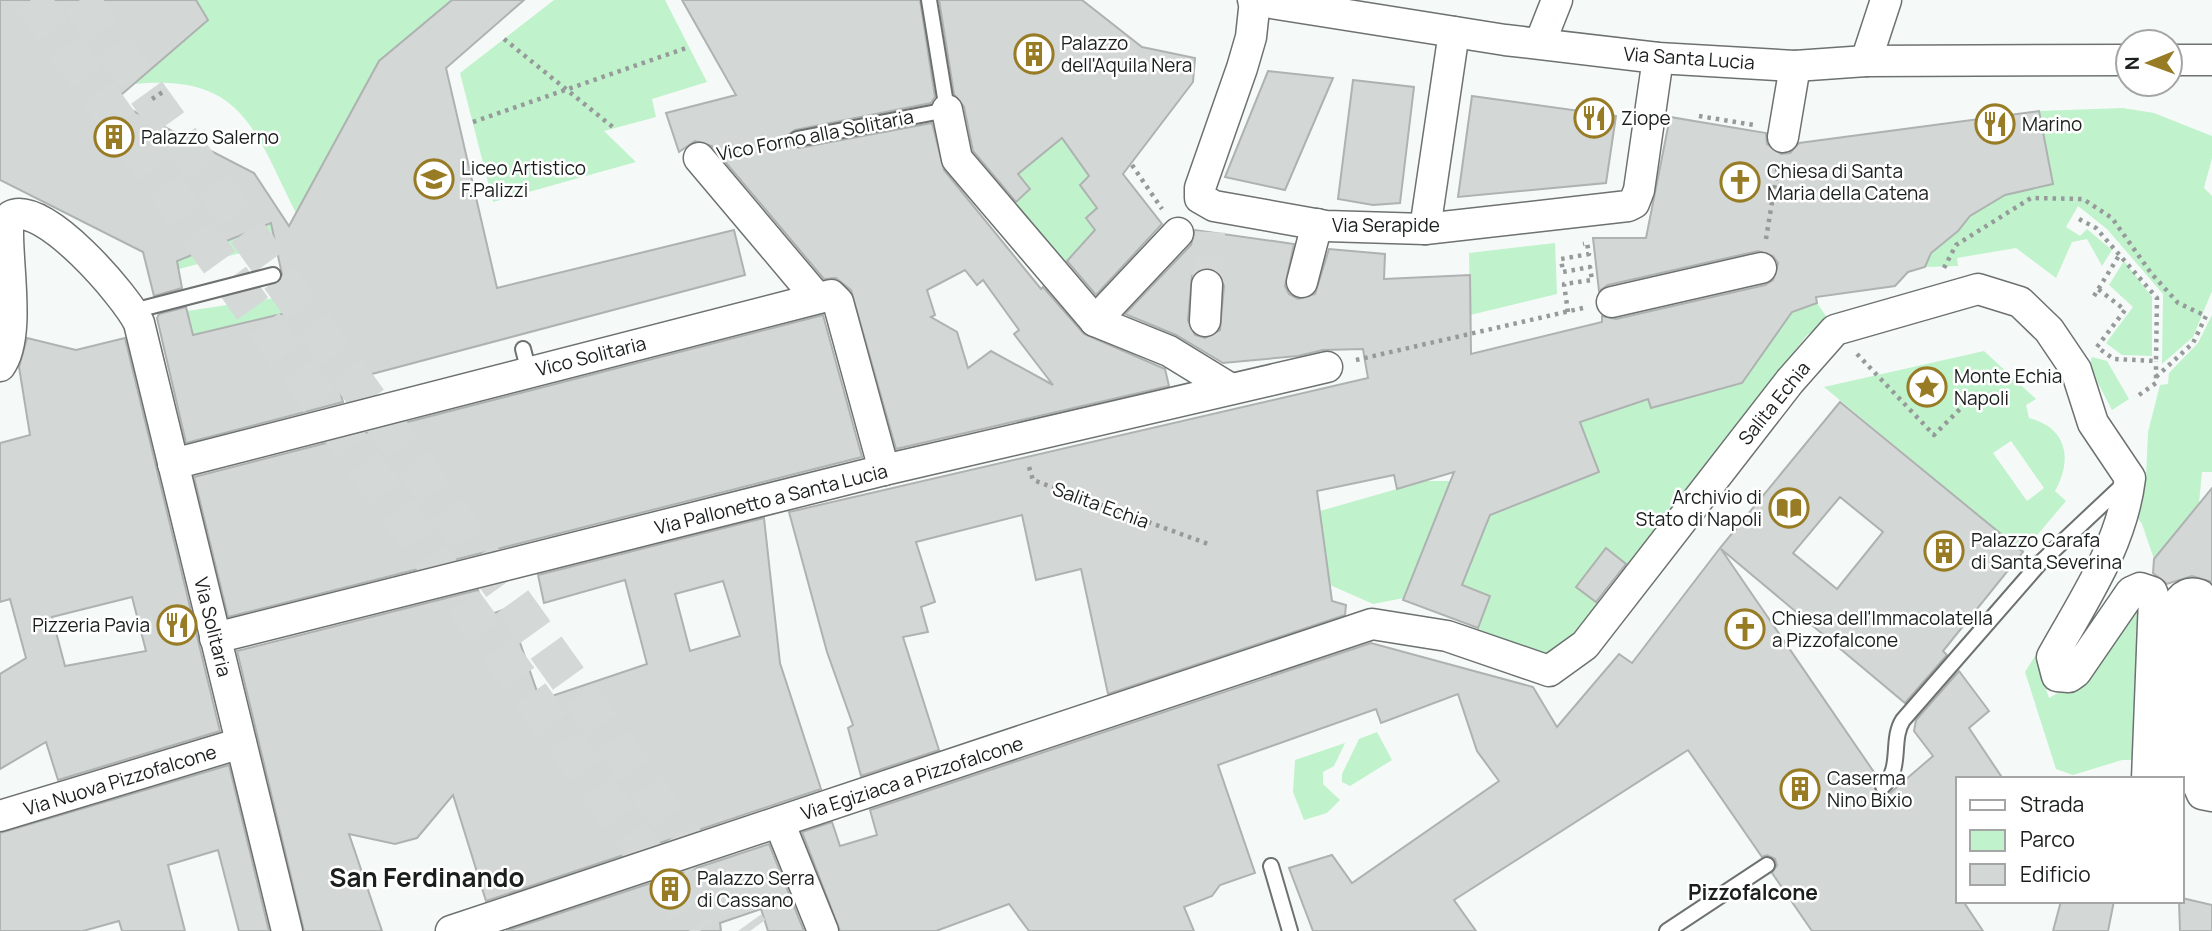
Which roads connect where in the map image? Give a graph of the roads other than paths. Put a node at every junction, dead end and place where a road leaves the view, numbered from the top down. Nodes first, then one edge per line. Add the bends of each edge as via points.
1 (929, 0) edge
2 (1254, 0) edge
3 (1557, 0) edge
4 (1886, 0) edge
5 (1454, 32) junction
6 (1539, 43) junction
7 (1658, 58) junction
8 (2114, 60) edge
9 (2184, 60) edge
10 (2212, 60) edge
11 (1866, 61) junction
12 (1795, 66) junction
13 (947, 110) junction
14 (1783, 137) road end
15 (797, 139) road end
16 (699, 158) road end
17 (1317, 224) junction
18 (1425, 229) junction
19 (1178, 233) road end
20 (1761, 268) road end
21 (273, 275) dead end
22 (1302, 282) dead end
23 (1207, 285) tunnel mouth
24 (817, 298) junction
25 (1612, 302) road end
26 (136, 317) junction
27 (1095, 321) junction
28 (1205, 321) dead end
29 (0, 366) edge
30 (1327, 367) road end
31 (1231, 389) junction
32 (173, 464) junction
33 (884, 470) junction
34 (2130, 478) junction
35 (1372, 624) joint
36 (215, 638) junction
37 (241, 743) junction
38 (2147, 777) edge
39 (2173, 777) edge
40 (1883, 786) dead end
41 (2212, 796) edge
42 (0, 816) edge
43 (779, 822) junction
44 (1767, 865) dead end
45 (1271, 866) dead end
46 (287, 931) edge
47 (451, 931) edge
48 (823, 931) edge
49 (1290, 931) edge
50 (1667, 931) edge

1 - 13 lane
2 - 5 street, Via Santa Lucia
2 - 17 street, Via Serapide via 1251,37 1199,193 1212,219
3 - 6 street
4 - 11 street
5 - 6 street, Via Santa Lucia
5 - 18 street
6 - 7 street, Via Santa Lucia
7 - 12 street, Via Santa Lucia
7 - 18 street, Via Serapide via 1634,203
8 - 11 street, Via Santa Lucia
9 - 10 street
11 - 12 street, Via Santa Lucia
12 - 14 street
13 - 15 lane, Vico Forno alla Solitaria
13 - 27 street via 957,159
16 - 24 street, Vico Forno alla Solitaria
17 - 18 street, Via Serapide
17 - 22 street
19 - 27 street
20 - 25 street
21 - 26 lane
23 - 28 street
24 - 32 street, Vico Solitaria via 526,360
24 - 33 street via 831,295 838,302
26 - 29 street via 64,237 31,215 15,213 5,224 10,319 8,350
26 - 32 street, Via Solitaria
27 - 31 street via 1169,351
30 - 31 street, Via Pallonetto a Santa Lucia
31 - 33 street, Via Pallonetto a Santa Lucia
32 - 36 street, Via Solitaria
33 - 36 street, Via Pallonetto a Santa Lucia
34 - 35 street, Salita Echia via 2093,423 2076,370 2049,330 2020,302 1979,289 1835,330 1790,381 1585,645 1549,671 1447,636
34 - 38 street via 2126,513 2113,546 2052,657 2057,676 2069,677 2132,592 2140,588 2151,592
34 - 40 lane via 2039,564 1903,720 1895,733 1894,772
35 - 43 street, Via Egiziaca a Pizzofalcone
36 - 37 street, Via Solitaria
37 - 42 street, Via Nuova Pizzofalcone
37 - 46 street, Via Solitaria
39 - 41 street via 2180,600 2193,593 2203,601 2198,785 2202,794
43 - 47 street, Via Egiziaca a Pizzofalcone
43 - 48 street
44 - 50 lane
45 - 49 lane

